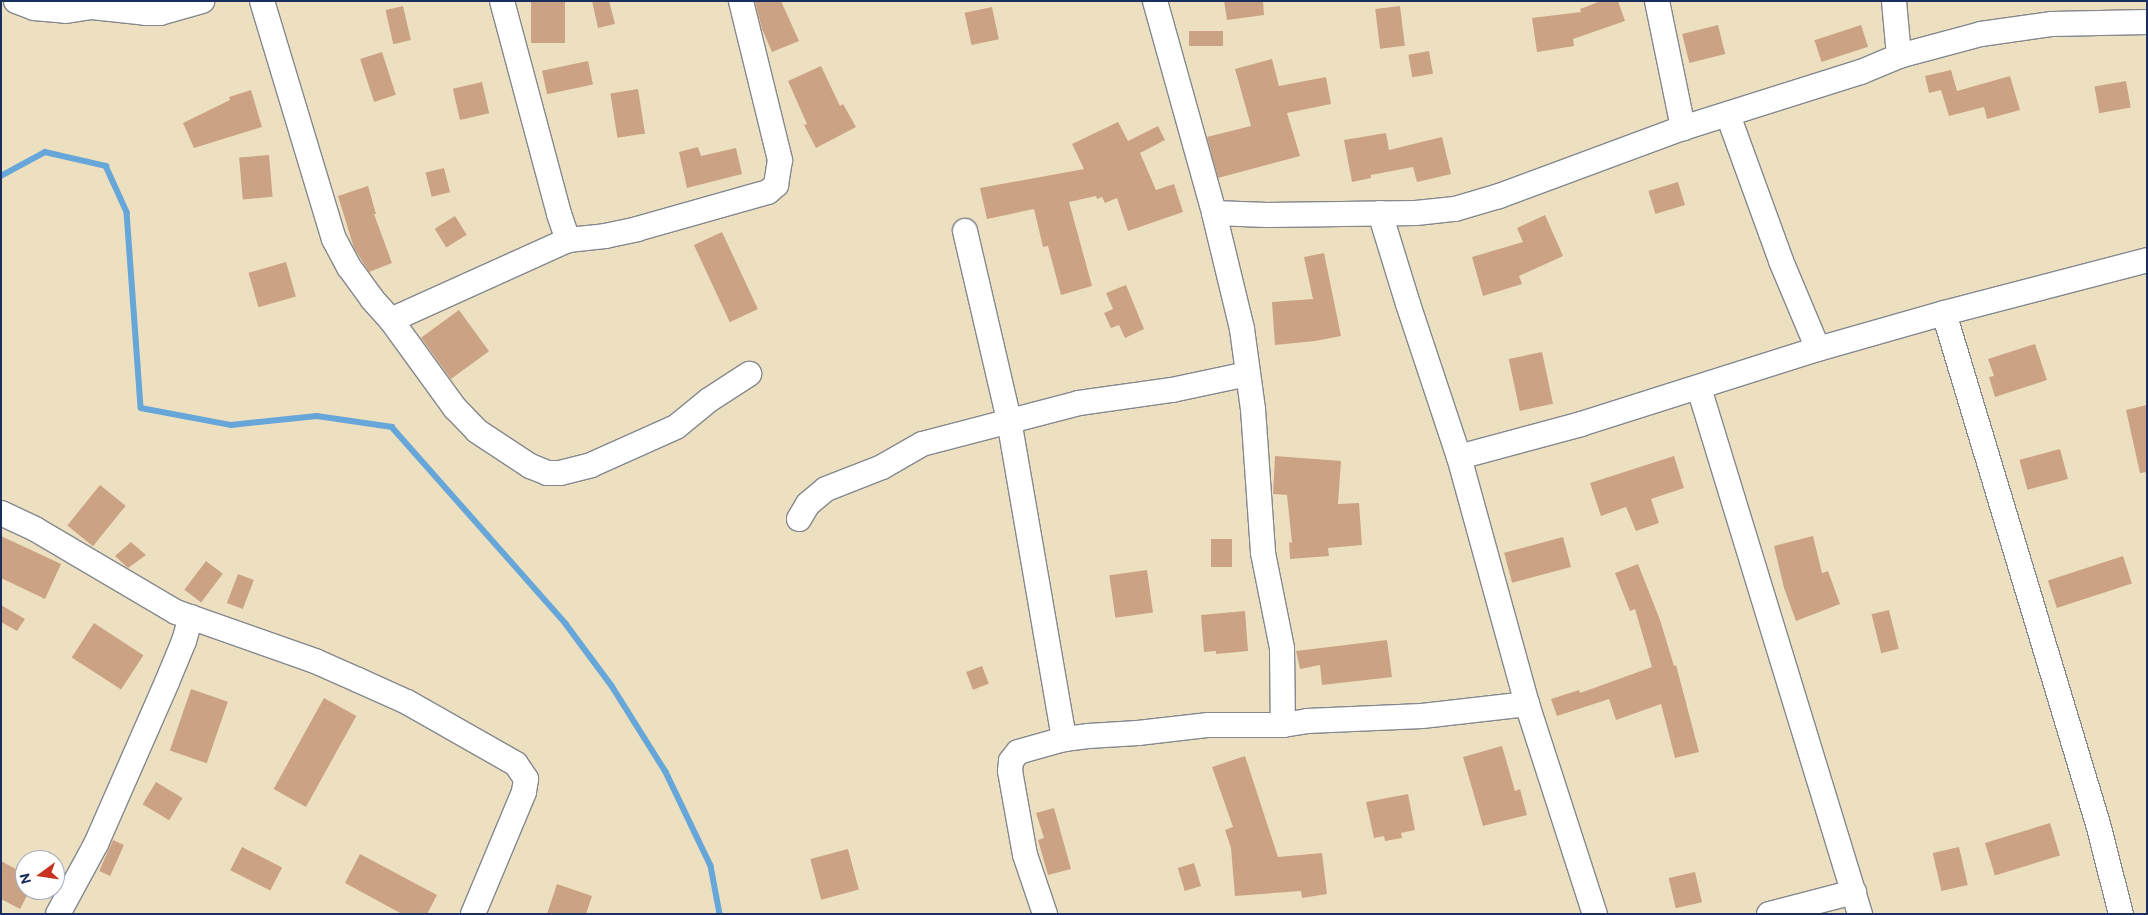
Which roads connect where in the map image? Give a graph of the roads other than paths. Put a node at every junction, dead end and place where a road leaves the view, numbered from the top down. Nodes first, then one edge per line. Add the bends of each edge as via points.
1 (16, 1) edge
2 (202, 1) edge
3 (262, 1) edge
4 (502, 1) edge
5 (741, 1) edge
6 (1155, 1) edge
7 (1657, 1) edge
8 (1894, 1) edge
9 (2147, 22) edge
10 (1899, 56) junction
11 (1728, 115) junction
12 (1683, 128) junction
13 (1214, 213) junction
14 (1380, 213) junction
15 (965, 231) dead end
16 (568, 240) junction
17 (2147, 260) edge
18 (1944, 313) junction
19 (391, 320) junction
20 (1818, 349) junction
21 (748, 374) dead end
22 (1247, 374) junction
23 (1699, 388) junction
24 (1009, 420) junction
25 (1459, 457) junction
26 (1, 513) edge
27 (799, 518) dead end
28 (191, 617) junction
29 (1527, 704) junction
30 (1282, 725) junction
31 (1064, 739) junction
32 (1857, 903) edge
33 (58, 914) edge
34 (473, 914) edge
35 (1045, 914) edge
36 (1595, 914) edge
37 (1769, 914) edge
38 (2121, 914) edge

1 - 2 street via 42,9 66,11 92,7 160,13
3 - 19 street via 334,239 349,267
4 - 16 street
5 - 16 street via 777,143 780,160 776,185 768,192 637,229
6 - 13 street
7 - 12 street
8 - 10 street
9 - 10 street via 2084,21 2017,28
10 - 11 street
11 - 12 street
11 - 20 street via 1781,261
12 - 14 street via 1455,209
13 - 14 street
13 - 22 street via 1242,329
14 - 25 street
15 - 24 street
16 - 19 street
17 - 18 street
18 - 20 street
18 - 38 street via 2098,824
19 - 21 street via 455,408 477,431 530,466 547,473 591,465 676,428 709,400
20 - 23 street
22 - 24 street via 1172,390 1079,403
22 - 30 street via 1253,409 1264,553 1282,648
23 - 25 street
23 - 32 street
24 - 27 street via 922,444 882,467 826,489 808,504
24 - 31 street
25 - 29 street
26 - 28 street via 35,529 168,608
28 - 33 street via 168,682 96,844
28 - 34 street via 315,661 408,702 523,771 526,779 524,792
29 - 30 street via 1422,716 1314,720
29 - 36 street
30 - 31 street via 1207,725
31 - 35 street via 1018,752 1011,761 1025,854
32 - 37 street

